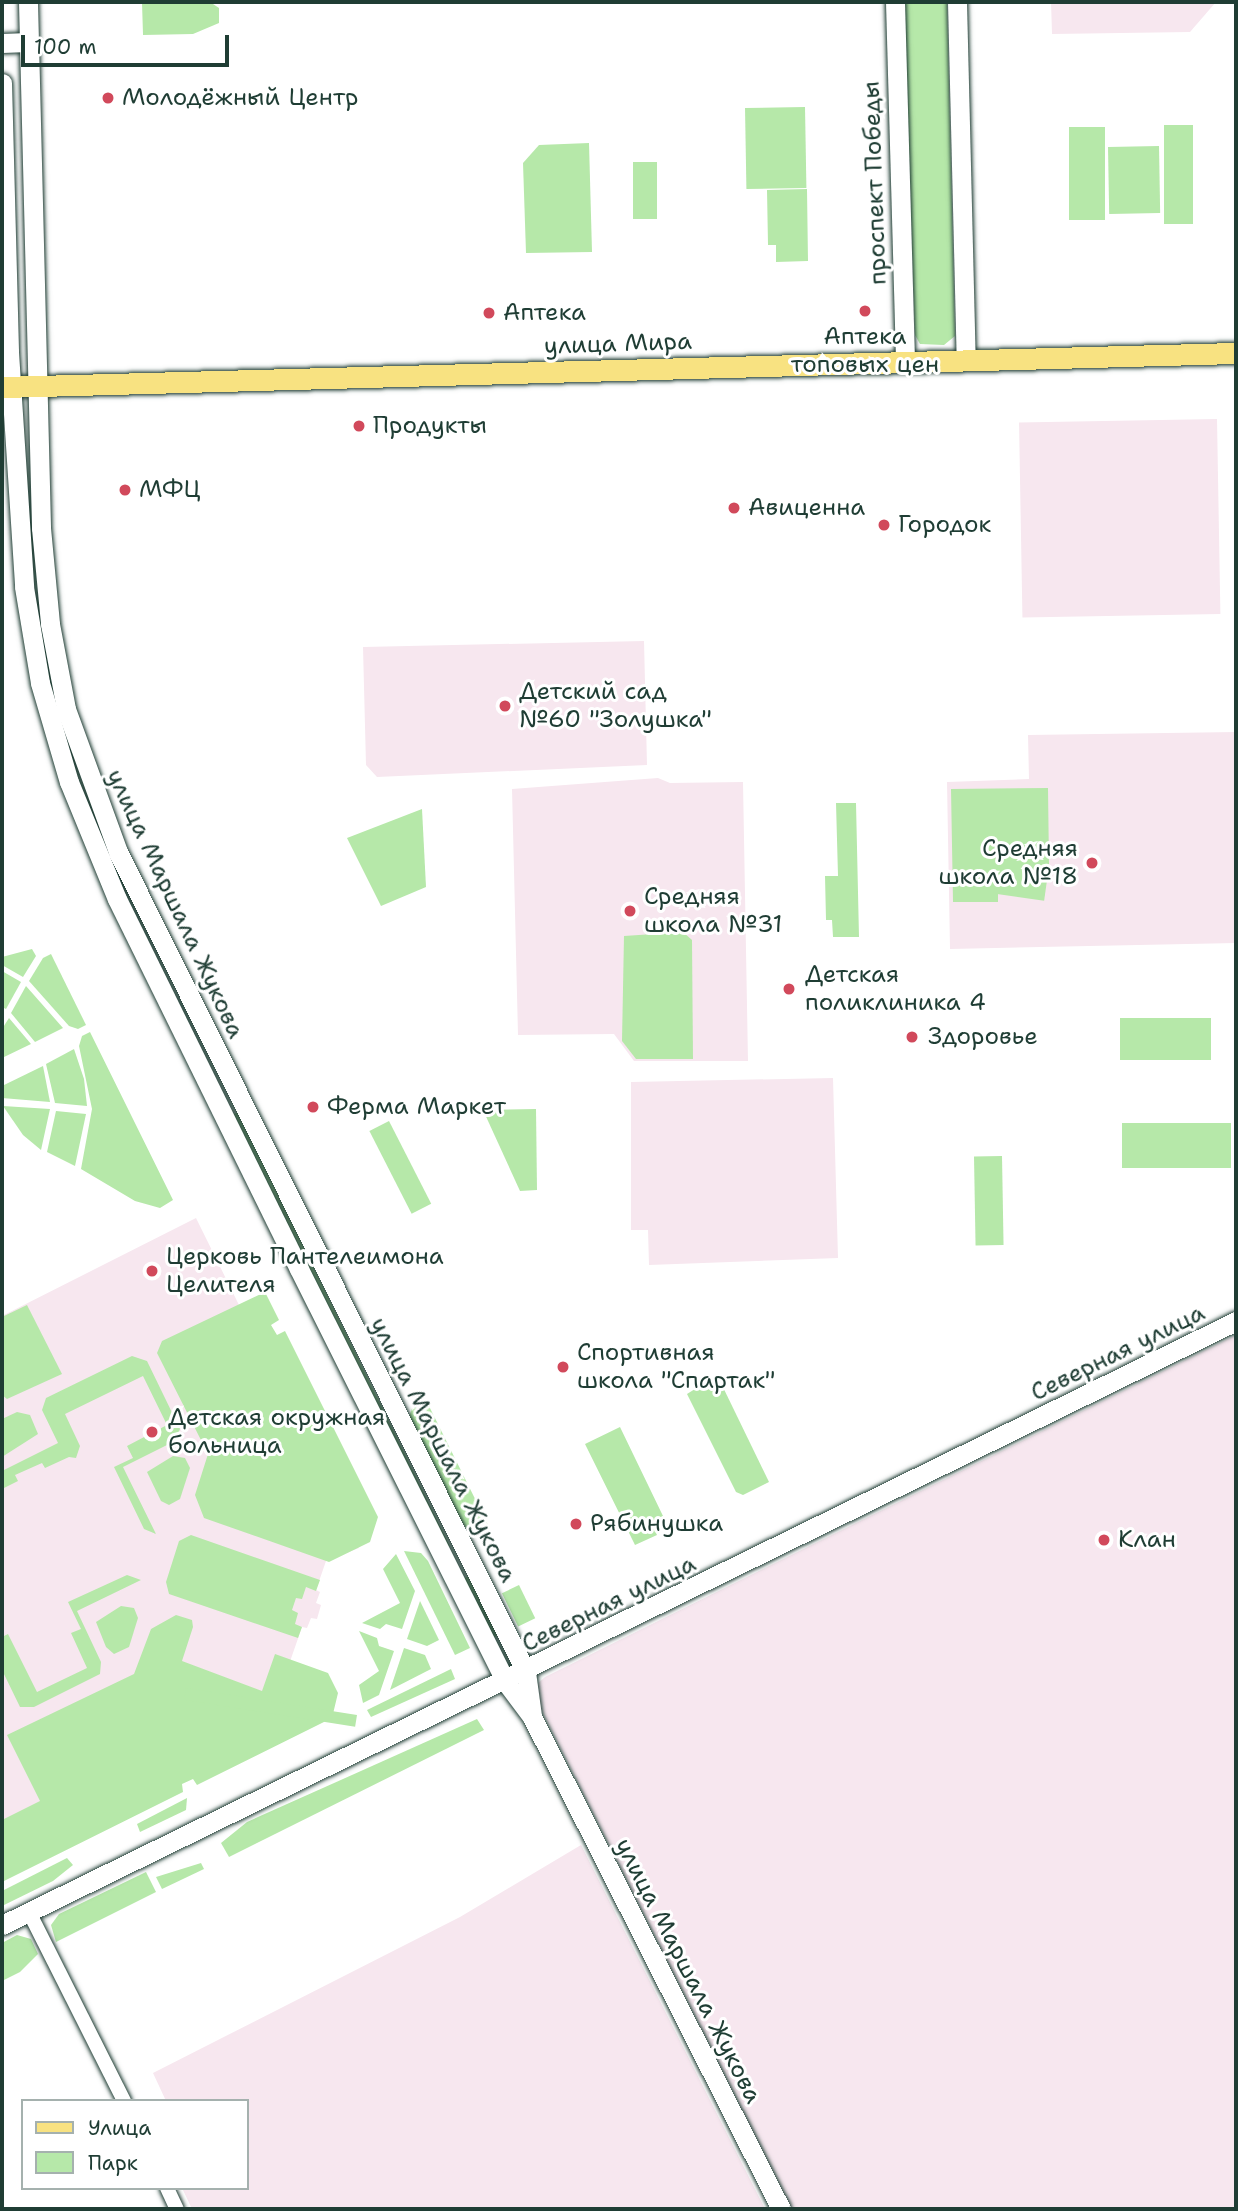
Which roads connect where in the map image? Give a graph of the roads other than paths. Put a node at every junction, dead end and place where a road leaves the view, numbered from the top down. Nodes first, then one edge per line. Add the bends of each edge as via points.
1 (27, 2) edge
2 (895, 2) edge
3 (957, 2) edge
4 (28, 42) junction
5 (2, 43) edge
6 (2, 83) edge
7 (1236, 353) edge
8 (966, 360) junction
9 (905, 362) junction
10 (6, 386) edge
11 (36, 386) junction
12 (45, 585) junction
13 (24, 587) junction
14 (1236, 1321) edge
15 (470, 1560) junction
16 (450, 1570) junction
17 (526, 1672) junction
18 (505, 1681) junction
19 (533, 1717) junction
20 (29, 1912) junction
21 (2, 1926) edge
22 (123, 2099) edge
23 (168, 2190) edge
24 (177, 2209) edge
25 (781, 2209) edge

1 - 4 main road, улица Маршала Жукова
2 - 9 main road, проспект Победы
3 - 8 main road
4 - 5 main road
4 - 11 main road, улица Маршала Жукова
6 - 10 main road, улица Маршала Жукова
7 - 8 main road, улица Мира
8 - 9 main road, улица Мира
9 - 11 main road, улица Мира
10 - 11 main road, улица Мира
10 - 13 main road, улица Маршала Жукова
11 - 12 main road, улица Маршала Жукова
12 - 13 main road
12 - 15 main road, улица Маршала Жукова via 66,709 118,852
13 - 16 main road, улица Маршала Жукова via 40,682 58,750 117,899
14 - 17 main road, Северная улица
15 - 16 main road
15 - 17 main road, улица Маршала Жукова
16 - 18 main road, улица Маршала Жукова
17 - 18 main road, Северная улица
17 - 19 main road, улица Маршала Жукова
18 - 19 main road, улица Маршала Жукова
18 - 20 main road, Северная улица
19 - 25 main road, улица Маршала Жукова
20 - 21 main road, Северная улица
20 - 22 street
23 - 24 street

